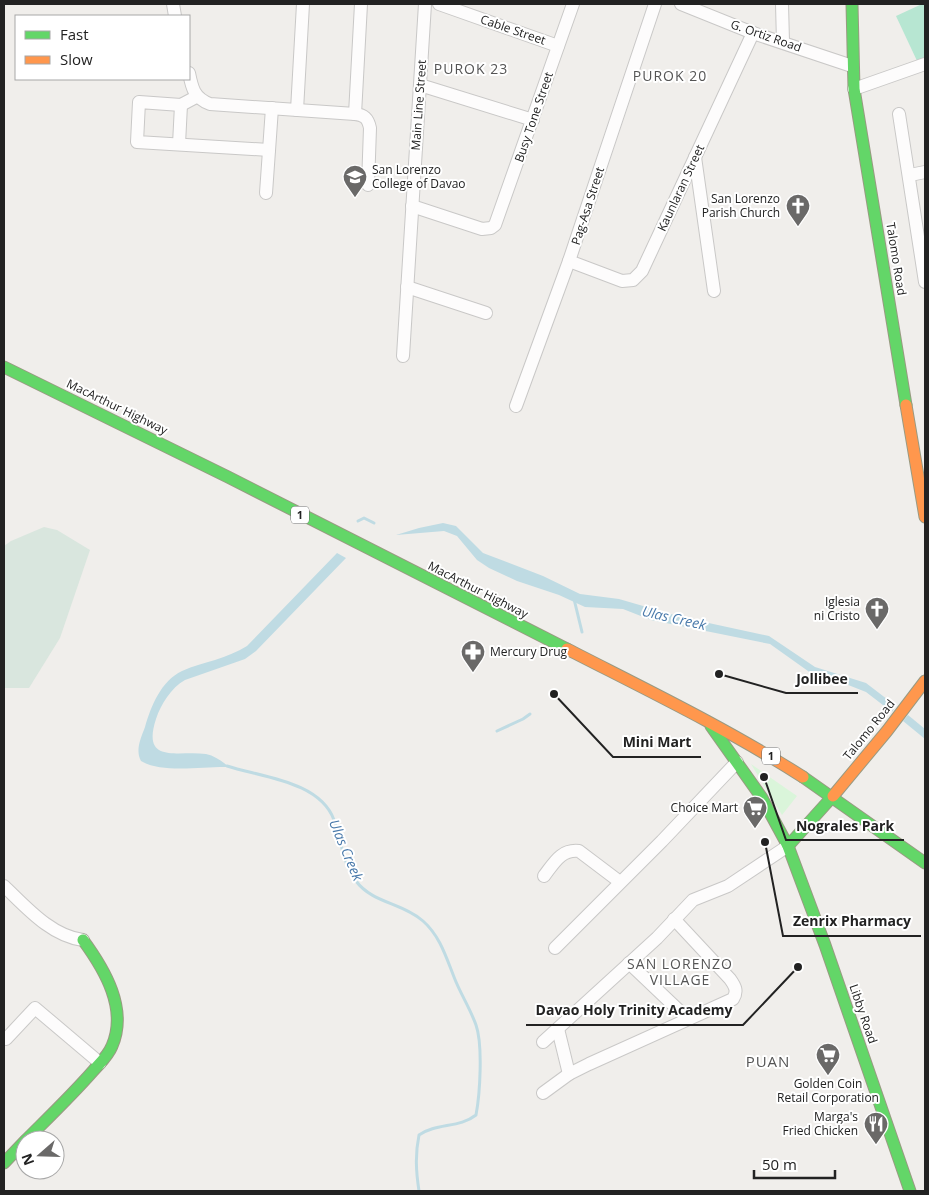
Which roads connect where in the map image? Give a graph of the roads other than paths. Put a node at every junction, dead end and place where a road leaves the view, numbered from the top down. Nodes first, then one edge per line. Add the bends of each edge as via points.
1 (303, 4) edge
2 (361, 4) edge
3 (425, 4) edge
4 (439, 4) edge
5 (573, 4) edge
6 (655, 4) edge
7 (681, 4) edge
8 (782, 4) edge
9 (852, 4) edge
10 (753, 32) junction
11 (783, 42) junction
12 (558, 46) junction
13 (925, 64) edge
14 (852, 66) junction
15 (190, 76) edge
16 (420, 85) junction
17 (854, 89) junction
18 (196, 97) junction
19 (181, 105) junction
20 (272, 108) junction
21 (297, 110) junction
22 (355, 114) junction
23 (899, 114) dead end
24 (533, 120) junction
25 (179, 144) junction
26 (269, 150) junction
27 (695, 157) junction
28 (925, 172) edge
29 (910, 176) junction
30 (368, 185) dead end
31 (266, 192) dead end
32 (412, 206) junction
33 (921, 227) edge
34 (569, 261) junction
35 (925, 282) edge
36 (407, 287) junction
37 (714, 291) dead end
38 (486, 313) dead end
39 (403, 356) dead end
40 (4, 367) edge
41 (516, 406) dead end
42 (925, 517) edge
43 (925, 681) edge
44 (707, 720) junction
45 (737, 762) junction
46 (833, 796) junction
47 (788, 846) junction
48 (925, 863) edge
49 (544, 876) dead end
50 (620, 882) junction
51 (4, 886) edge
52 (674, 919) junction
53 (83, 940) joint
54 (554, 948) dead end
55 (629, 963) junction
56 (688, 1018) junction
57 (558, 1029) junction
58 (6, 1038) dead end
59 (543, 1042) dead end
60 (100, 1063) junction
61 (569, 1074) junction
62 (544, 1093) dead end
63 (37, 1130) edge
64 (15, 1152) edge
65 (4, 1163) edge
66 (910, 1191) edge

1 - 21 street
2 - 22 street
3 - 16 street, Main Line Street
4 - 12 street, Cable Street
5 - 12 street, Busy Tone Street
6 - 34 street, Pag-Asa Street
7 - 10 street, G. Ortiz Road
8 - 11 street
9 - 14 main road, Talomo Road
10 - 11 street, G. Ortiz Road
10 - 27 street, Kaunlaran Street
11 - 14 street, G. Ortiz Road
12 - 24 street, Busy Tone Street
13 - 17 street
14 - 17 main road, Talomo Road
15 - 18 street
16 - 24 street
16 - 32 street, Main Line Street
17 - 42 main road, Talomo Road
18 - 19 street
18 - 20 street via 210,104
19 - 25 street
19 - 25 street via 139,102 137,142
20 - 21 street
20 - 26 street
21 - 22 street
22 - 30 street via 365,116 369,123
23 - 29 street
24 - 32 street, Busy Tone Street via 498,221 491,228 482,229
25 - 26 street
26 - 31 street
27 - 34 street, Kaunlaran Street via 638,276 622,281
27 - 37 street
28 - 29 street
29 - 33 street
32 - 36 street, Main Line Street
33 - 35 street
34 - 41 street, Pag-Asa Street
36 - 38 street
36 - 39 street, Main Line Street
40 - 44 main road, MacArthur Highway / 1
43 - 46 main road, Talomo Road
44 - 45 main road, Libby Road
44 - 46 main road, MacArthur Highway / 1
45 - 47 main road, Libby Road
45 - 50 street
46 - 47 main road
46 - 48 main road, MacArthur Highway / 1
47 - 52 street via 728,886 693,900
47 - 66 main road, Libby Road
49 - 50 street via 557,858 571,850 579,851
50 - 54 street
51 - 53 street via 56,930
52 - 55 street
52 - 56 street via 736,989 736,995 728,1002
53 - 60 main road via 104,970 116,1006 117,1027 112,1046
55 - 56 street
55 - 57 street
56 - 61 street
57 - 59 street
57 - 61 street
58 - 60 street via 35,1008
60 - 63 main road
61 - 62 street
64 - 65 main road

